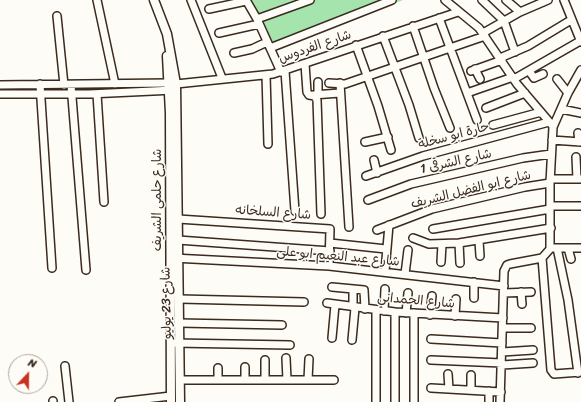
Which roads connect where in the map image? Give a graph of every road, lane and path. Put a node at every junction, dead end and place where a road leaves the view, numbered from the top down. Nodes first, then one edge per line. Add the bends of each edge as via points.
1 (97, 0) edge
2 (150, 0) edge
3 (154, 0) edge
4 (191, 0) edge
5 (246, 0) edge
6 (310, 0) edge
7 (392, 0) edge
8 (445, 0) edge
9 (482, 0) edge
10 (506, 0) edge
11 (548, 0) edge
12 (564, 0) edge
13 (209, 9) dead end
14 (458, 12) junction
15 (520, 12) junction
16 (57, 16) dead end
17 (439, 18) junction
18 (571, 20) junction
19 (504, 21) junction
20 (258, 22) junction
21 (412, 26) junction
22 (219, 33) dead end
23 (484, 35) junction
24 (384, 36) junction
25 (581, 42) edge
26 (268, 45) junction
27 (356, 45) junction
28 (451, 48) junction
29 (515, 52) junction
30 (234, 53) dead end
31 (423, 58) junction
32 (501, 59) junction
33 (305, 64) junction
34 (396, 67) junction
35 (529, 70) junction
36 (581, 70) edge
37 (283, 72) junction
38 (543, 74) dead end
39 (266, 75) junction
40 (368, 77) junction
41 (222, 78) junction
42 (513, 78) junction
43 (557, 78) dead end
44 (480, 80) dead end
45 (578, 81) edge
46 (318, 82) dead end
47 (172, 83) junction
48 (329, 83) dead end
49 (340, 83) junction
50 (40, 84) junction
51 (115, 84) junction
52 (0, 85) edge
53 (67, 85) junction
54 (40, 93) junction
55 (340, 93) junction
56 (467, 93) junction
57 (525, 93) junction
58 (568, 93) junction
59 (0, 94) edge
60 (72, 94) junction
61 (97, 94) junction
62 (316, 95) junction
63 (486, 108) dead end
64 (561, 109) junction
65 (541, 112) junction
66 (581, 113) edge
67 (477, 120) dead end
68 (494, 125) dead end
69 (551, 125) junction
70 (450, 128) dead end
71 (578, 133) dead end
72 (388, 137) junction
73 (419, 138) dead end
74 (552, 140) junction
75 (365, 142) dead end
76 (580, 142) edge
77 (268, 144) dead end
78 (391, 150) dead end
79 (550, 154) junction
80 (576, 157) dead end
81 (374, 160) dead end
82 (377, 173) junction
83 (366, 176) dead end
84 (579, 179) edge
85 (550, 181) junction
86 (368, 200) dead end
87 (104, 202) dead end
88 (581, 206) edge
89 (550, 208) junction
90 (295, 211) dead end
91 (321, 214) dead end
92 (178, 219) junction
93 (389, 225) junction
94 (349, 227) dead end
95 (550, 228) junction
96 (433, 229) dead end
97 (377, 230) dead end
98 (413, 238) dead end
99 (178, 240) junction
100 (479, 241) junction
101 (330, 243) junction
102 (459, 243) junction
103 (442, 244) junction
104 (554, 248) junction
105 (568, 248) junction
106 (581, 248) edge
107 (386, 249) junction
108 (408, 250) dead end
109 (330, 251) junction
110 (480, 256) dead end
111 (174, 258) junction
112 (542, 258) junction
113 (571, 259) dead end
114 (441, 262) dead end
115 (460, 263) dead end
116 (329, 266) junction
117 (52, 268) dead end
118 (86, 270) dead end
119 (385, 272) junction
120 (405, 274) junction
121 (474, 282) junction
122 (332, 287) dead end
123 (354, 289) junction
124 (385, 289) dead end
125 (504, 289) junction
126 (521, 292) junction
127 (531, 292) dead end
128 (408, 293) dead end
129 (432, 296) dead end
130 (474, 298) dead end
131 (180, 299) junction
132 (456, 299) dead end
133 (304, 302) dead end
134 (327, 303) dead end
135 (522, 304) dead end
136 (335, 305) junction
137 (354, 308) junction
138 (365, 309) junction
139 (380, 310) junction
140 (396, 312) junction
141 (406, 313) junction
142 (414, 313) junction
143 (430, 315) junction
144 (455, 316) junction
145 (503, 318) junction
146 (179, 323) junction
147 (282, 325) dead end
148 (503, 328) junction
149 (531, 328) dead end
150 (332, 338) dead end
151 (431, 339) dead end
152 (352, 340) dead end
153 (176, 343) junction
154 (502, 343) junction
155 (290, 345) dead end
156 (533, 350) dead end
157 (502, 352) junction
158 (286, 358) dead end
159 (309, 359) dead end
160 (265, 360) dead end
161 (431, 360) dead end
162 (533, 363) dead end
163 (502, 364) junction
164 (65, 366) dead end
165 (245, 367) dead end
166 (218, 368) dead end
167 (580, 373) edge
168 (448, 374) dead end
169 (471, 375) dead end
170 (180, 380) junction
171 (218, 380) junction
172 (245, 380) junction
173 (265, 380) junction
174 (286, 380) junction
175 (308, 380) junction
176 (334, 380) dead end
177 (431, 388) dead end
178 (449, 389) junction
179 (471, 390) junction
180 (489, 391) junction
181 (501, 392) junction
182 (171, 399) edge
183 (69, 402) edge
184 (119, 402) edge
185 (180, 402) edge
186 (376, 402) edge
187 (395, 402) edge
188 (414, 402) edge
189 (489, 402) edge
190 (500, 402) edge

1 - 51 street
2 - 47 street, شارع حلمى الشريف via 164,41
3 - 47 street, شارع حلمى الشريف via 167,34
4 - 41 street
5 - 13 street
5 - 20 street
6 - 20 street
7 - 26 street
8 - 14 street
9 - 19 street
10 - 15 street
11 - 15 street
12 - 18 street
14 - 17 street, شارع الفردوس
14 - 23 street
15 - 19 street
16 - 53 street
17 - 21 street, شارع الفردوس
17 - 28 street
18 - 25 street
18 - 29 street
19 - 23 street
19 - 29 street
20 - 22 street
20 - 26 street
21 - 24 street, شارع الفردوس
21 - 31 street
23 - 28 street
23 - 32 street
24 - 27 street, شارع الفردوس
24 - 34 street
25 - 35 street
26 - 30 street
26 - 37 street
27 - 33 street, شارع الفردوس
27 - 40 street
28 - 31 street
28 - 56 street
29 - 32 street
31 - 34 street
31 - 70 street
32 - 42 street
32 - 44 street via 473,70
33 - 37 street, شارع الفردوس
33 - 62 street via 307,92 309,95
34 - 40 street
34 - 73 street
35 - 38 street via 534,78
35 - 42 street
36 - 45 street
37 - 39 street, شارع الفردوس
37 - 90 street
39 - 41 street, شارع الفردوس
39 - 77 street
40 - 49 street
40 - 72 street
41 - 47 street, شارع الفردوس
42 - 56 street
42 - 57 street
43 - 58 street
45 - 58 street
46 - 62 street
47 - 51 street
47 - 61 street
47 - 92 street, شارع 23 يوليو
47 - 111 street, شارع حلمى الشريف
48 - 49 street
49 - 55 street
50 - 52 street
50 - 53 street
50 - 54 street
51 - 53 street
53 - 60 street
54 - 59 street
54 - 60 street
54 - 117 street
55 - 62 street
55 - 94 street
56 - 67 street
57 - 63 street
57 - 65 street
58 - 64 street
60 - 61 street
60 - 118 street
61 - 87 street
62 - 91 street
64 - 66 street
64 - 69 street
65 - 68 street
65 - 69 street
69 - 74 street
69 - 82 street, حارة ابو سخلة via 430,154
71 - 76 street
72 - 75 street
72 - 78 street
74 - 76 street
74 - 79 street
79 - 85 street
79 - 86 street, شارع الشرقى 1 via 411,184
80 - 84 street
81 - 82 street
82 - 83 street, حارة ابو سخلة
84 - 85 street, شارع ابو الفضل الشريف
85 - 89 street
85 - 93 street, شارع ابو الفضل الشريف via 432,209
88 - 89 street
89 - 95 street
89 - 96 street
92 - 99 street, شارع 23 يوليو
92 - 101 street, شارع السلخانه via 330,229
93 - 97 street, شارع ابو الفضل الشريف
93 - 107 street
95 - 100 street
95 - 104 street
98 - 103 street via 429,244
99 - 109 street
99 - 111 street, شارع 23 يوليو
100 - 102 street
100 - 110 street
101 - 107 street
101 - 109 street, شارع السلخانه
102 - 103 street
102 - 115 street
103 - 114 street
104 - 105 street
104 - 112 street
104 - 167 street via 568,300
105 - 106 street
105 - 113 street
107 - 119 street
108 - 120 street
109 - 116 street, شارع السلخانه
111 - 116 street, شارع عبد النعيم ابو على
111 - 131 street, شارع 23 يوليو
111 - 153 street, شارع حلمى الشريف
112 - 125 street via 507,265 504,270
112 - 167 street via 551,370 554,374
116 - 119 street, شارع عبد النعيم ابو على
119 - 120 street, شارع عبد النعيم ابو على
120 - 121 street, شارع عبد النعيم ابو على
121 - 125 street, شارع عبد النعيم ابو على
121 - 130 street
122 - 123 street
123 - 137 street
123 - 138 street via 365,291
124 - 139 street
125 - 126 street, شارع عبد النعيم ابو على
125 - 145 street
126 - 127 street, شارع عبد النعيم ابو على
126 - 135 street
128 - 141 street
129 - 143 street
131 - 133 street
131 - 146 street, شارع 23 يوليو
132 - 144 street
134 - 136 street, شارع الحمداني
136 - 137 street, شارع الحمداني
136 - 150 street
137 - 138 street, شارع الحمداني
137 - 152 street
138 - 139 street, شارع الحمداني
139 - 140 street, شارع الحمداني
139 - 186 street
140 - 141 street, شارع الحمداني
140 - 187 street
141 - 142 street, شارع الحمداني
142 - 143 street, شارع الحمداني
142 - 188 street
143 - 144 street, شارع الحمداني
144 - 145 street, شارع الحمداني
145 - 148 street
146 - 147 street
146 - 153 street, شارع 23 يوليو
148 - 149 street
148 - 154 street
151 - 154 street
153 - 155 street
153 - 170 street, شارع 23 يوليو
153 - 182 street, شارع حلمى الشريف
154 - 157 street
156 - 157 street
157 - 163 street
158 - 174 street
159 - 175 street
160 - 173 street
161 - 163 street
162 - 163 street
163 - 181 street
164 - 183 street
165 - 172 street
166 - 171 street
168 - 178 street
169 - 179 street
170 - 171 street
170 - 185 street, شارع 23 يوليو
171 - 172 street
172 - 173 street
173 - 174 street
174 - 175 street
175 - 176 street
177 - 178 street
178 - 179 street
179 - 180 street
180 - 181 street
180 - 189 street
181 - 190 street
182 - 184 street

